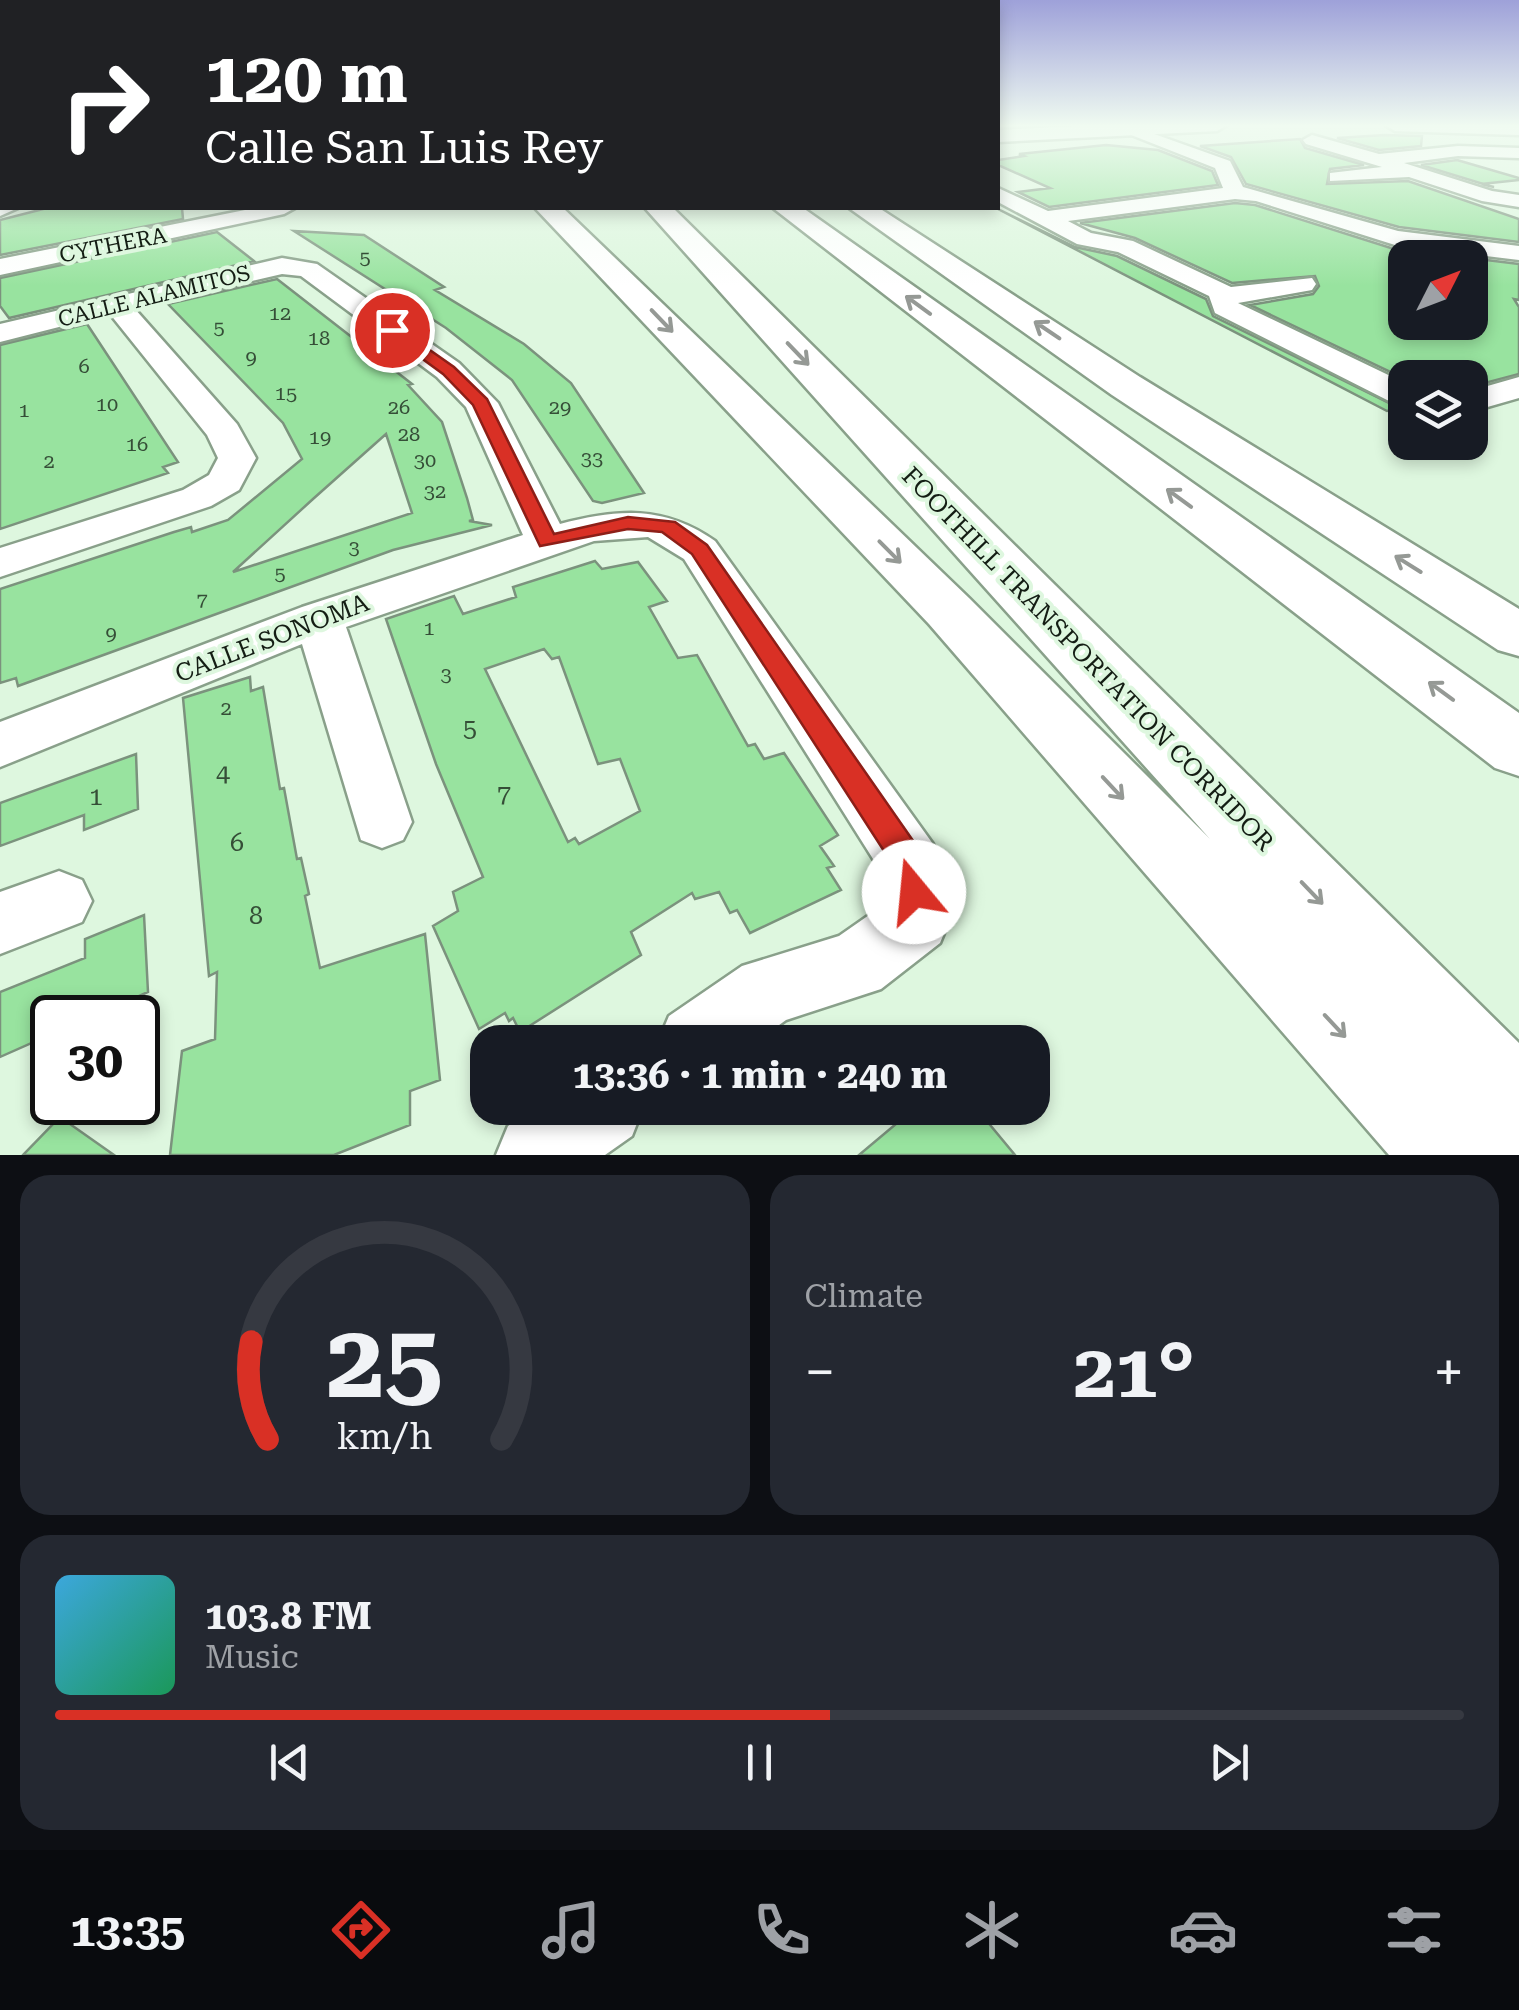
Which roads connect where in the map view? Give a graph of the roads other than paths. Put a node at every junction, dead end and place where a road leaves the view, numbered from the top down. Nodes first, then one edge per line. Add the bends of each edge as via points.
1 (1239, 179) edge
2 (1431, 179) edge
3 (1233, 185) junction
4 (1003, 187) edge
5 (1519, 201) edge
6 (274, 210) edge
7 (550, 210) edge
8 (660, 210) edge
9 (789, 210) edge
10 (865, 210) edge
11 (1044, 218) junction
12 (1519, 253) edge
13 (0, 267) edge
14 (1303, 284) dead end
15 (1222, 297) junction
16 (117, 305) junction
17 (0, 333) edge
18 (1519, 387) edge
19 (1388, 388) edge
20 (1488, 396) edge
21 (548, 542) junction
22 (0, 563) edge
23 (319, 618) junction
24 (1519, 636) edge
25 (0, 744) edge
26 (1519, 749) edge
27 (382, 822) dead end
28 (719, 1025) edge
29 (1519, 1111) edge
30 (580, 1125) edge
31 (538, 1155) edge
32 (1455, 1155) edge

1 - 3 street
2 - 5 street
3 - 11 street
3 - 12 street via 1395,238
4 - 11 street
6 - 13 street, CYTHERA
7 -> 32 main road via 949,611
8 -> 29 main road, FOOTHILL TRANSPORTATION CORRIDOR
26 -> 9 main road
24 -> 10 main road via 1126,386
11 - 15 street via 1085,239 1125,246
14 - 15 street
15 - 19 street via 1224,306
16 - 17 street, CALLE ALAMITOS
16 - 21 street, CALLE ALAMITOS via 248,272 308,269 448,370 480,403
16 - 22 street via 224,432 237,458 225,482 197,498
18 - 20 street
21 - 23 street, CALLE SONOMA
21 - 28 street, CALLE SONOMA via 628,523 668,526 700,550 911,864 916,920 856,965 767,991
23 - 25 street, CALLE SONOMA
23 - 27 street
30 - 31 street

